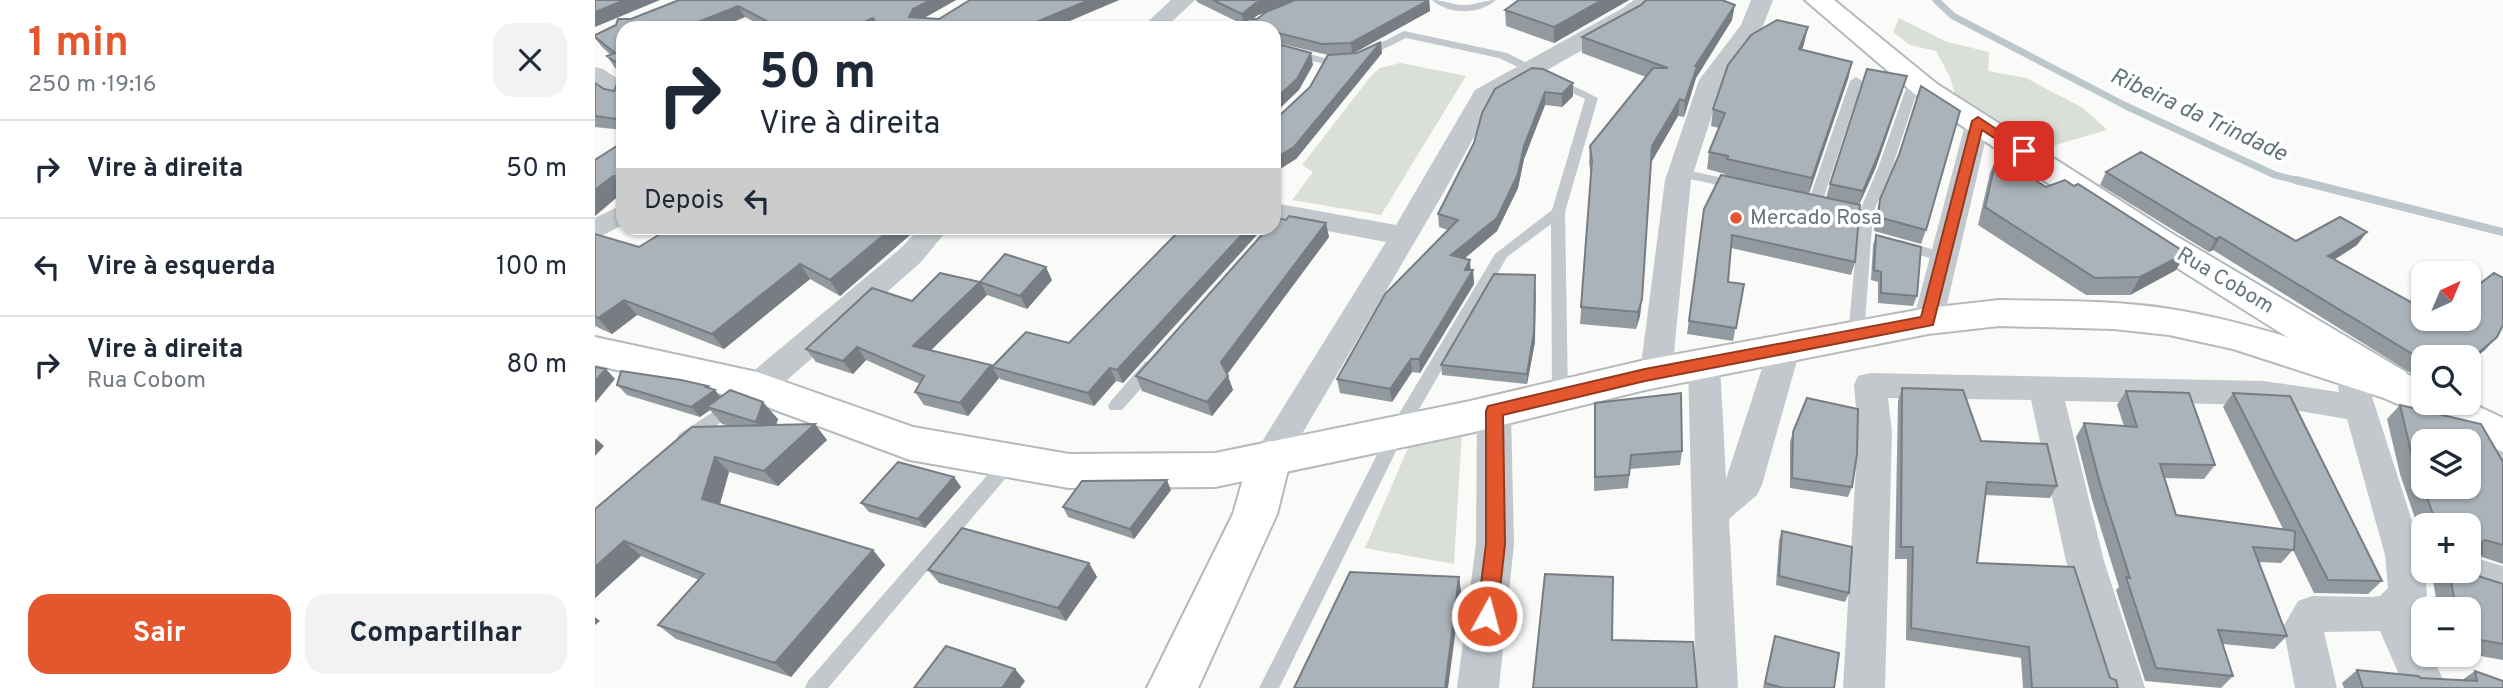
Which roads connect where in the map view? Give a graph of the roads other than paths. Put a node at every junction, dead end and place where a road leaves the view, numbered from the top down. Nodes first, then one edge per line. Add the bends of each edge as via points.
1 (1184, 0) edge
2 (1437, 0) edge
3 (1491, 0) edge
4 (1647, 0) edge
5 (1762, 0) edge
6 (1818, 0) edge
7 (1160, 21) edge
8 (1281, 50) edge
9 (1532, 68) junction
10 (595, 74) edge
11 (1915, 80) junction
12 (1856, 81) dead end
13 (616, 88) edge
14 (1978, 121) junction
15 (1681, 173) junction
16 (1748, 188) edge
17 (1788, 197) edge
18 (1815, 203) junction
19 (1558, 212) junction
20 (1866, 214) junction
21 (616, 217) edge
22 (1281, 217) edge
23 (595, 230) edge
24 (929, 235) edge
25 (1403, 236) junction
26 (1878, 239) junction
27 (1944, 257) junction
28 (1928, 321) junction
29 (1856, 336) junction
30 (1784, 350) junction
31 (595, 351) edge
32 (1159, 357) edge
33 (1704, 364) junction
34 (1656, 373) junction
35 (757, 387) junction
36 (2045, 388) junction
37 (2355, 389) junction
38 (2411, 392) edge
39 (1560, 395) junction
40 (2411, 395) edge
41 (1116, 406) dead end
42 (1494, 411) junction
43 (2450, 415) edge
44 (1397, 432) junction
45 (2499, 444) edge
46 (672, 448) edge
47 (1270, 458) junction
48 (1010, 461) junction
49 (1711, 512) junction
50 (2411, 549) edge
51 (2481, 576) edge
52 (2411, 580) edge
53 (2503, 583) edge
54 (2391, 611) junction
55 (1269, 687) edge
56 (815, 688) edge
57 (1172, 688) edge
58 (1478, 688) edge
59 (1717, 688) edge
60 (1864, 688) edge
61 (2123, 688) edge
62 (2316, 688) edge
63 (2426, 688) edge

1 - 7 street
2 - 3 lane via 1474,9
4 - 9 street
5 - 15 street via 1752,26 1711,80
6 - 11 main road, Rua Cobom
8 - 9 lane via 1321,66 1355,60 1404,34 1503,55
9 - 19 lane via 1592,99
9 - 25 street via 1484,95
10 - 13 street
11 - 14 main road, Rua Cobom
11 - 20 lane
12 - 18 lane
14 - 27 street
14 - 38 main road, Rua Cobom via 2159,241
15 - 16 lane
15 - 34 street
17 - 18 lane
18 - 20 lane
19 - 39 lane
19 - 44 lane via 1502,254
20 - 26 lane
21 - 23 street
22 - 25 street
24 - 35 street
25 - 47 street
26 - 27 lane
26 - 29 lane
27 - 28 street
28 - 29 main road
28 - 37 main road via 1999,313 2169,322 2236,336
29 - 30 main road
30 - 33 main road
30 - 49 street via 1744,485
31 - 35 main road
32 - 41 lane
33 - 34 main road
33 - 49 street
34 - 39 main road
35 - 46 lane
35 - 48 main road via 910,443
36 - 37 street via 2263,393
36 - 60 street via 1870,385 1875,432
36 - 61 street via 2085,561
37 - 40 main road
37 - 50 street
39 - 42 main road
42 - 44 main road
42 - 58 street via 1495,544
43 - 45 main road
44 - 47 main road
44 - 55 lane
47 - 48 main road via 1216,470 1069,471
47 - 57 main road via 1255,514
48 - 56 lane
49 - 59 street
51 - 53 street
52 - 54 street via 2409,594
54 - 62 street via 2312,614 2303,627
54 - 63 street

